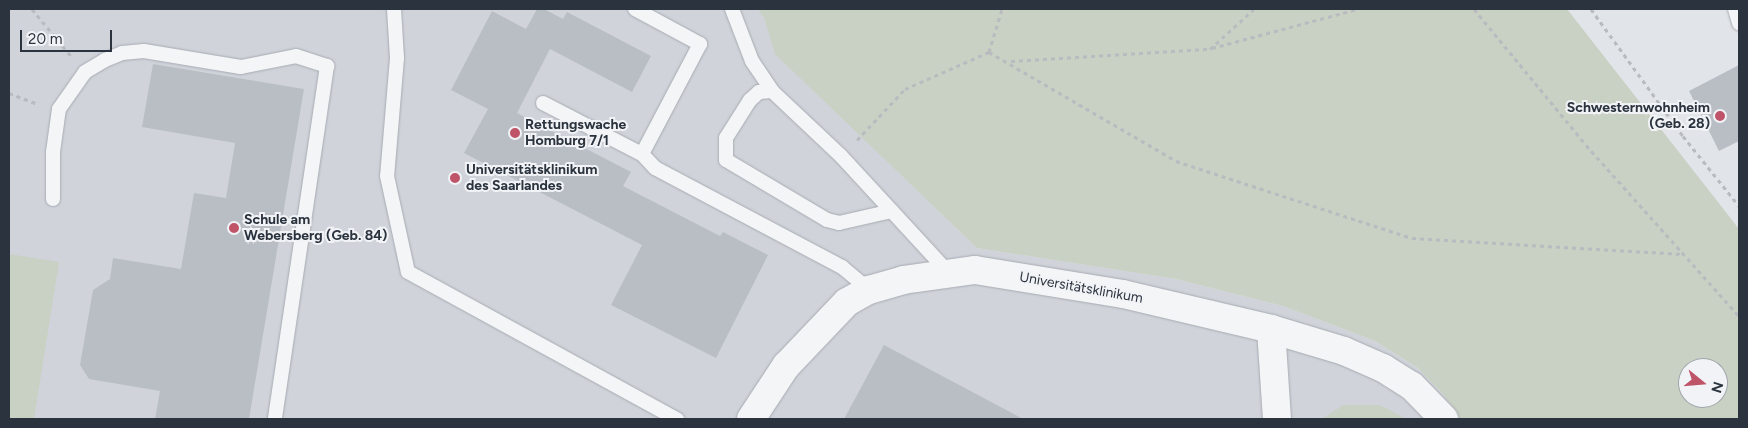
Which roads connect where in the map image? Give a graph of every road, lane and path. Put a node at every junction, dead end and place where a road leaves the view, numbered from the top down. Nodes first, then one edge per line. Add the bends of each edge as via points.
1 (32, 9) edge
2 (394, 9) edge
3 (634, 9) edge
4 (732, 9) edge
5 (1002, 9) edge
6 (1254, 9) edge
7 (1358, 9) edge
8 (1474, 9) edge
9 (1591, 9) edge
10 (1735, 9) edge
11 (1739, 23) edge
12 (1210, 49) junction
13 (989, 52) junction
14 (1009, 62) junction
15 (85, 72) junction
16 (772, 91) junction
17 (9, 92) edge
18 (543, 104) dead end
19 (59, 109) junction
20 (642, 154) junction
21 (841, 156) junction
22 (53, 199) dead end
23 (1739, 206) edge
24 (892, 211) junction
25 (1683, 254) junction
26 (939, 262) junction
27 (869, 290) junction
28 (1739, 316) edge
29 (1271, 329) junction
30 (275, 419) edge
31 (677, 419) edge
32 (752, 419) edge
33 (1277, 419) edge
34 (1444, 419) edge

1 - 15 path
2 - 31 lane via 397,58 388,176 408,272
3 - 20 lane via 700,44
4 - 16 lane via 752,61
5 - 13 path
6 - 12 path
7 - 12 path
8 - 25 path via 1586,145
9 - 23 path via 1683,136
10 - 11 lane
12 - 14 path
13 - 14 path
13 - 21 path via 905,89
14 - 25 path via 1176,161 1412,238
15 - 19 lane
15 - 30 lane via 122,53 144,51 241,67 296,56 327,66
16 - 21 lane
16 - 24 lane via 759,92 750,100 726,138 726,160 827,220 839,223
17 - 19 path via 24,101
18 - 20 lane
19 - 22 lane via 53,152
20 - 27 lane via 655,168 842,267
21 - 24 lane
24 - 26 lane
25 - 28 path
26 - 27 street, Universitätsklinikum
26 - 29 street, Universitätsklinikum via 1123,294
27 - 32 street, Universitätsklinikum via 847,302 786,366
29 - 33 street
29 - 34 street, Universitätsklinikum via 1383,368 1412,386

